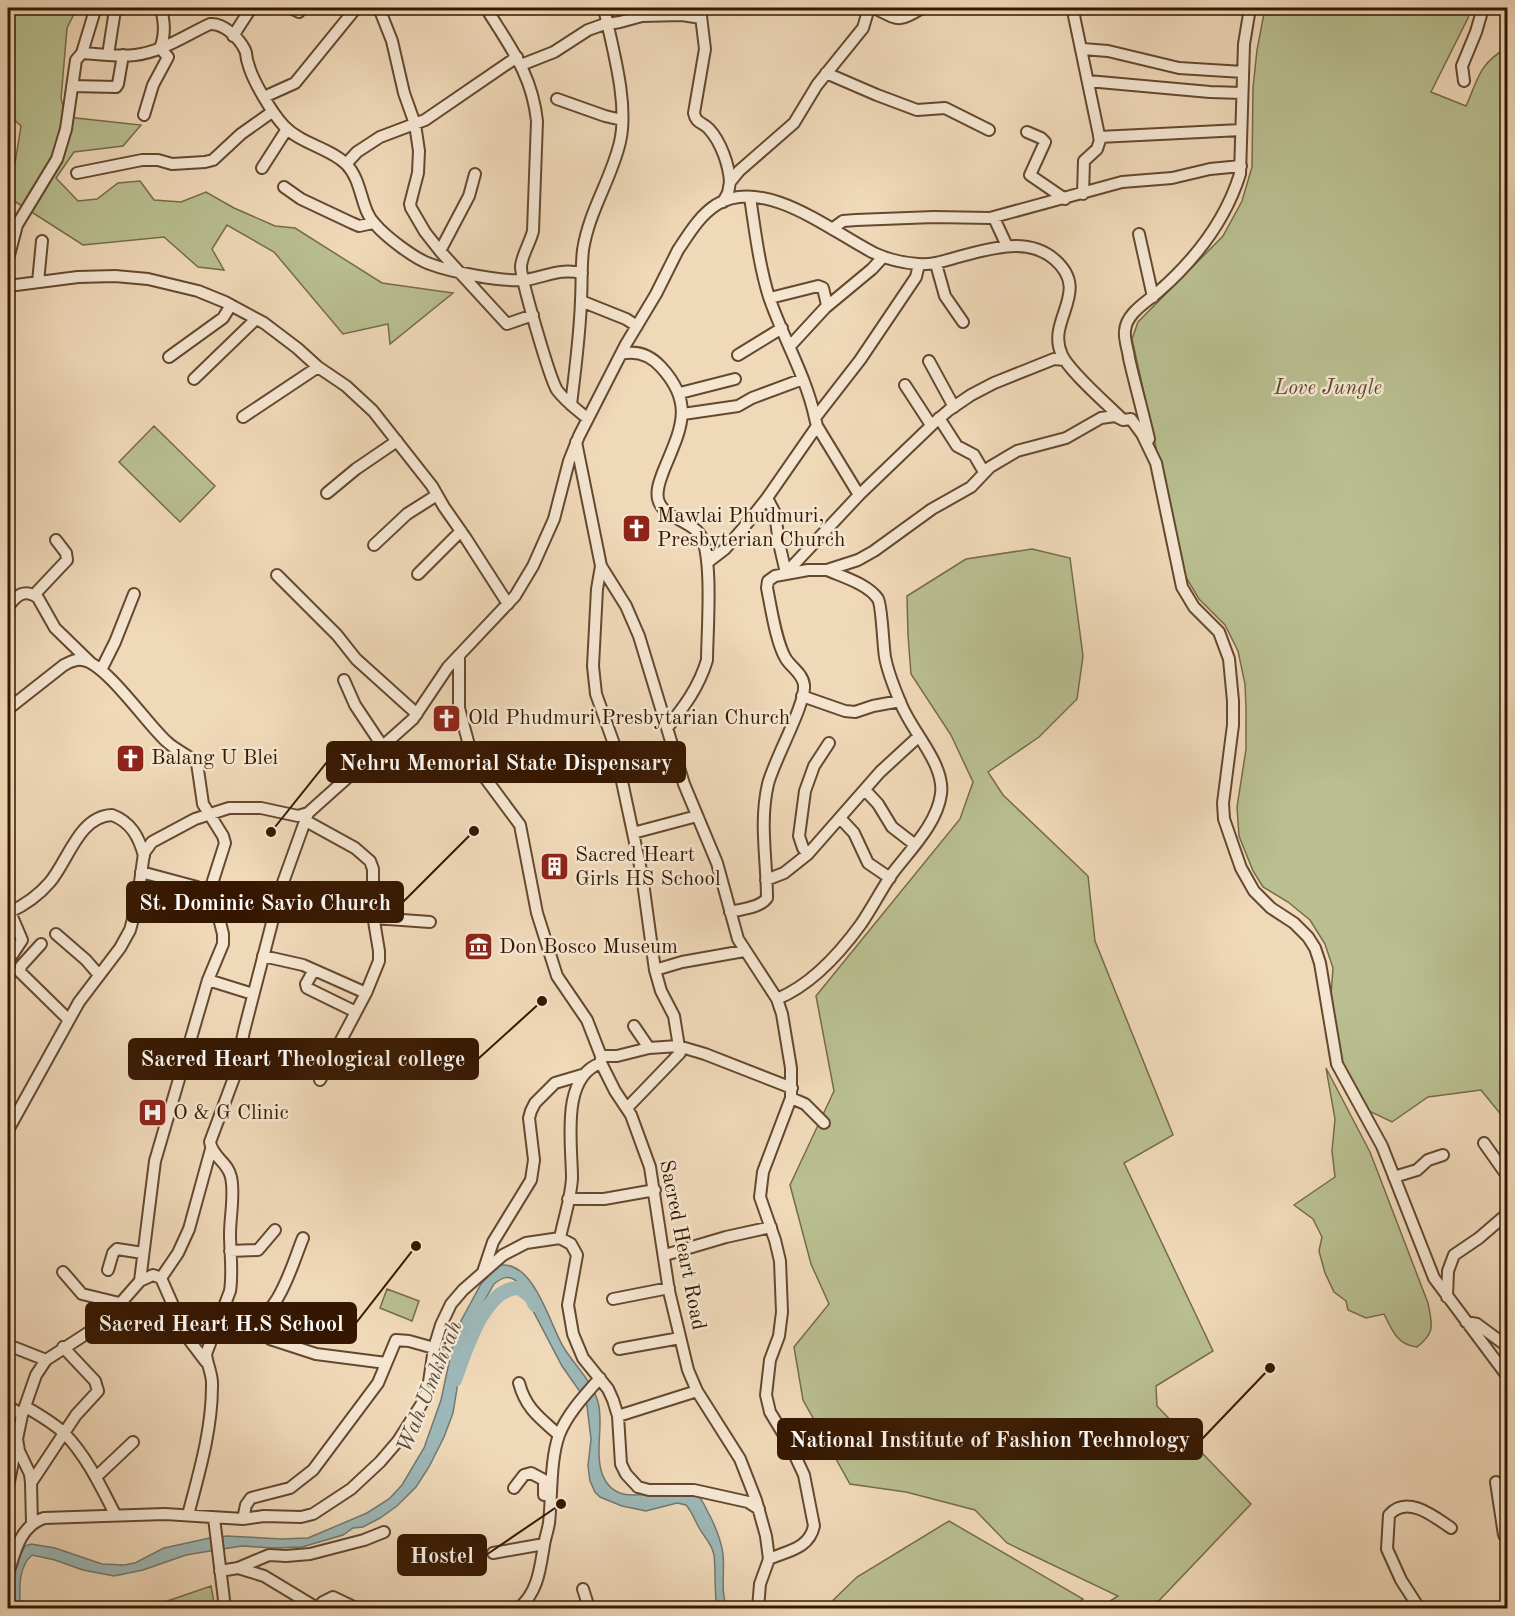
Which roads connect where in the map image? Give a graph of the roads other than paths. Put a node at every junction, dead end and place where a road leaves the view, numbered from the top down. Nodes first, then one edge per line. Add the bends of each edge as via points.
1 (161, 8) edge
2 (251, 8) edge
3 (356, 8) edge
4 (380, 8) edge
5 (486, 8) edge
6 (604, 8) edge
7 (869, 8) edge
8 (874, 8) edge
9 (922, 8) edge
10 (1250, 8) edge
11 (1483, 8) edge
12 (95, 10) dead end
13 (115, 10) dead end
14 (1073, 10) dead end
15 (700, 13) edge
16 (607, 23) junction
17 (233, 36) junction
18 (160, 48) junction
19 (1083, 49) junction
20 (82, 53) junction
21 (108, 55) junction
22 (123, 55) junction
23 (519, 61) junction
24 (1243, 72) junction
25 (826, 73) junction
26 (1088, 81) junction
27 (1464, 81) dead end
28 (72, 86) junction
29 (1242, 93) junction
30 (264, 97) junction
31 (556, 99) dead end
32 (272, 112) junction
33 (144, 115) dead end
34 (622, 120) junction
35 (415, 124) junction
36 (287, 129) junction
37 (989, 130) dead end
38 (1241, 130) junction
39 (1027, 132) dead end
40 (1099, 136) junction
41 (346, 164) junction
42 (1241, 166) junction
43 (262, 168) dead end
44 (77, 173) dead end
45 (475, 174) dead end
46 (730, 182) junction
47 (284, 187) dead end
48 (1083, 194) junction
49 (750, 197) junction
50 (1065, 199) junction
51 (723, 202) junction
52 (994, 218) junction
53 (373, 223) junction
54 (832, 229) junction
55 (1139, 234) dead end
56 (42, 241) dead end
57 (1007, 246) junction
58 (440, 251) junction
59 (883, 257) junction
60 (8, 259) edge
61 (919, 264) junction
62 (936, 264) junction
63 (462, 273) junction
64 (582, 273) junction
65 (523, 280) junction
66 (38, 282) junction
67 (8, 286) edge
68 (1153, 297) junction
69 (770, 298) junction
70 (581, 301) junction
71 (231, 305) junction
72 (828, 305) junction
73 (533, 315) junction
74 (256, 319) junction
75 (963, 322) dead end
76 (638, 326) junction
77 (782, 328) junction
78 (790, 346) junction
79 (621, 354) junction
80 (738, 355) dead end
81 (169, 357) dead end
82 (1065, 360) junction
83 (929, 361) dead end
84 (318, 367) junction
85 (194, 379) dead end
86 (735, 379) dead end
87 (803, 379) junction
88 (906, 385) dead end
89 (680, 393) junction
90 (571, 405) junction
91 (954, 407) junction
92 (682, 414) junction
93 (243, 417) dead end
94 (587, 418) junction
95 (1123, 420) junction
96 (816, 422) junction
97 (935, 422) junction
98 (397, 441) junction
99 (576, 442) junction
100 (1156, 462) junction
101 (984, 472) junction
102 (327, 493) dead end
103 (437, 495) junction
104 (860, 495) junction
105 (767, 498) junction
106 (461, 531) junction
107 (56, 540) dead end
108 (374, 545) dead end
109 (708, 562) junction
110 (602, 566) junction
111 (827, 570) junction
112 (785, 573) junction
113 (418, 574) dead end
114 (277, 575) dead end
115 (134, 594) dead end
116 (34, 595) junction
117 (508, 604) junction
118 (8, 607) edge
119 (459, 655) junction
120 (96, 667) junction
121 (344, 680) dead end
122 (802, 696) junction
123 (900, 701) junction
124 (8, 709) edge
125 (417, 714) junction
126 (667, 728) junction
127 (918, 737) junction
128 (829, 743) dead end
129 (383, 747) junction
130 (865, 790) junction
131 (207, 813) junction
132 (697, 816) junction
133 (307, 817) junction
134 (840, 818) junction
135 (633, 833) junction
136 (914, 844) junction
137 (808, 854) junction
138 (144, 857) junction
139 (141, 872) junction
140 (890, 878) junction
141 (766, 880) junction
142 (197, 886) dead end
143 (730, 912) junction
144 (9, 913) edge
145 (374, 918) junction
146 (430, 922) dead end
147 (56, 934) dead end
148 (41, 944) dead end
149 (744, 951) junction
150 (263, 956) junction
151 (8, 961) edge
152 (314, 970) junction
153 (655, 970) junction
154 (99, 975) junction
155 (208, 980) junction
156 (366, 993) junction
157 (254, 994) junction
158 (777, 999) junction
159 (356, 1012) junction
160 (69, 1020) junction
161 (634, 1026) dead end
162 (678, 1046) junction
163 (649, 1048) junction
164 (601, 1059) junction
165 (582, 1075) junction
166 (320, 1080) dead end
167 (792, 1093) junction
168 (627, 1108) junction
169 (824, 1123) dead end
170 (8, 1130) edge
171 (1484, 1143) dead end
172 (211, 1149) junction
173 (1443, 1155) dead end
174 (1394, 1177) junction
175 (1508, 1177) edge
176 (655, 1190) junction
177 (568, 1199) junction
178 (1508, 1213) edge
179 (771, 1227) junction
180 (275, 1230) dead end
181 (303, 1238) dead end
182 (560, 1238) junction
183 (230, 1251) junction
184 (143, 1253) junction
185 (665, 1255) junction
186 (108, 1270) dead end
187 (63, 1272) dead end
188 (482, 1275) junction
189 (161, 1278) junction
190 (140, 1281) junction
191 (669, 1288) junction
192 (1447, 1297) junction
193 (613, 1299) dead end
194 (119, 1303) junction
195 (1466, 1322) junction
196 (215, 1327) junction
197 (680, 1338) junction
198 (270, 1339) dead end
199 (8, 1345) edge
200 (63, 1347) junction
201 (1508, 1347) edge
202 (434, 1348) junction
203 (619, 1349) dead end
204 (46, 1360) junction
205 (206, 1362) junction
206 (386, 1363) junction
207 (1508, 1377) edge
208 (596, 1382) junction
209 (519, 1383) dead end
210 (697, 1391) junction
211 (8, 1406) edge
212 (24, 1411) junction
213 (618, 1416) junction
214 (64, 1434) junction
215 (559, 1435) junction
216 (17, 1439) junction
217 (132, 1442) dead end
218 (96, 1478) junction
219 (1496, 1482) dead end
220 (31, 1483) junction
221 (8, 1487) edge
222 (514, 1488) dead end
223 (549, 1508) junction
224 (759, 1509) junction
225 (115, 1515) junction
226 (188, 1515) junction
227 (214, 1518) junction
228 (243, 1519) junction
229 (32, 1524) junction
230 (1451, 1528) dead end
231 (384, 1532) dead end
232 (1508, 1538) edge
233 (544, 1544) junction
234 (493, 1553) dead end
235 (769, 1559) junction
236 (219, 1565) junction
237 (238, 1568) junction
238 (8, 1574) edge
239 (583, 1589) dead end
240 (225, 1608) edge
241 (356, 1608) edge
242 (519, 1608) edge
243 (590, 1608) edge
244 (758, 1608) edge
245 (1419, 1608) edge

1 - 18 street via 164,39
2 - 17 street
3 - 30 street via 295,82
4 - 35 street
5 - 23 street
6 - 16 street
7 - 25 street via 863,27
8 - 9 street via 899,20
10 - 24 street
11 - 27 street via 1462,66
12 - 20 street
13 - 21 street
14 - 19 street
15 - 16 street via 642,16
15 - 46 street via 705,49 694,113 696,121 716,138
16 - 23 street via 554,52
16 - 34 street
17 - 18 street via 210,24
17 - 30 street via 244,50
18 - 22 street
18 - 33 street via 168,57 153,85
19 - 24 street via 1179,68
19 - 26 street
20 - 21 street
20 - 28 street via 76,60
21 - 22 street
22 - 28 street via 116,87
23 - 35 street
23 - 65 street via 532,91 537,121 533,231 521,266
24 - 29 street
25 - 37 street via 917,110 945,108
25 - 46 street via 794,123
26 - 29 street
26 - 40 street
28 - 60 street via 57,159 17,225
29 - 38 street
30 - 32 street
31 - 34 street
32 - 36 street
32 - 44 street via 213,160 172,164 142,160
34 - 64 street via 616,154 591,217
35 - 41 street via 380,137
35 - 58 street via 418,173 410,204
36 - 41 street
36 - 43 street
38 - 40 street
38 - 42 street
39 - 50 street via 1045,142 1030,175
40 - 48 street via 1099,146 1084,161
41 - 53 street via 358,182
42 - 48 street via 1122,182
42 - 68 street via 1235,190 1206,243
45 - 58 street via 469,196
46 - 51 street
47 - 53 street via 359,226
48 - 50 street
49 - 51 street
49 - 54 street via 797,209
49 - 69 street
50 - 52 street
51 - 76 street via 696,224 678,250
52 - 54 street via 856,220 843,221
52 - 57 street
53 - 63 street via 429,264
54 - 59 street
55 - 68 street
56 - 66 street
57 - 62 street
57 - 82 street via 1043,251 1064,269 1071,289 1058,342
58 - 63 street
59 - 61 street
59 - 72 street
61 - 62 street
61 - 96 street via 918,273 901,300
62 - 75 street via 945,296
63 - 65 street
63 - 73 street via 507,324
64 - 65 street via 556,272
64 - 70 street
65 - 73 street
66 - 67 street
66 - 71 street via 96,276 148,279 198,291
68 - 100 street via 1131,316 1125,330
69 - 72 street via 821,286
69 - 77 street
70 - 76 street
70 - 90 street
71 - 74 street
71 - 81 street via 222,318
72 - 78 street
73 - 90 street via 552,380
74 - 84 street
74 - 85 street
76 - 79 street
77 - 78 street
77 - 80 street
78 - 87 street
79 - 89 street via 632,351 652,358
79 - 94 street
82 - 91 street via 1054,360 994,383
82 - 95 street
83 - 91 street
84 - 93 street
84 - 98 street via 373,411
86 - 89 street
87 - 92 street via 738,406
87 - 96 street
88 - 97 street
89 - 92 street
90 - 94 street
91 - 97 street
92 - 109 street via 657,495 662,508 699,534
94 - 99 street
95 - 100 street via 1131,419 1138,427
95 - 101 street via 1115,416 1096,419 1065,438 1017,451
96 - 104 street
96 - 105 street
97 - 101 street via 957,446 974,455
97 - 104 street
98 - 102 street
98 - 103 street
99 - 110 street
99 - 117 street via 554,519 533,566
100 - 174 street via 1182,586 1194,607 1219,632 1229,659 1233,725 1224,819 1241,868 1254,891 1270,908 1294,923 1315,948 1337,1064 1374,1129
101 - 111 street via 972,487 932,509 874,552
103 - 106 street
103 - 108 street via 407,514
104 - 112 street
105 - 109 street via 725,549
105 - 112 street via 775,513
106 - 113 street
106 - 117 street
107 - 116 street via 68,560
109 - 126 street via 707,660 692,696
110 - 126 street via 639,636
110 - 135 street via 597,589 594,684 614,744
111 - 112 street
111 - 123 street via 871,592 879,601 886,660
112 - 122 street via 771,578 766,588 783,654 802,678
114 - 125 street via 337,635 356,660
115 - 120 street via 115,642
116 - 118 street via 22,593
116 - 120 street via 55,628
117 - 119 street
119 - 125 street
119 - 164 street, Sacred Heart Road via 459,708 468,745 480,771 520,825 537,913 557,976 582,1011
120 - 124 street via 74,660
120 - 131 street via 165,741 197,763
121 - 129 street via 355,705
122 - 123 street via 855,712
122 - 141 street via 768,783 763,838
123 - 127 street
125 - 129 street
126 - 132 street
127 - 130 street
127 - 136 street via 941,774 942,785 938,810
128 - 137 street via 814,766 805,791 799,836
129 - 133 street
130 - 134 street
130 - 136 street via 892,827
131 - 133 street via 248,807
131 - 138 street via 152,842
131 - 155 street via 225,843 211,887 224,944
132 - 135 street
132 - 143 street via 717,863
133 - 145 street via 370,861
133 - 150 street via 281,888
134 - 137 street
134 - 140 street via 854,833 868,863
135 - 153 street
136 - 140 street
137 - 141 street via 784,873
138 - 139 street
138 - 144 street via 140,840 127,823 112,815 96,818 48,885
139 - 142 street
139 - 154 street via 130,930
140 - 158 street via 843,945 807,982
141 - 143 street via 764,903
143 - 149 street
144 - 151 street via 22,940
145 - 146 street
145 - 156 street via 380,956
147 - 154 street
148 - 160 street via 20,972
149 - 153 street
149 - 158 street
150 - 152 street
150 - 157 street
152 - 156 street
152 - 159 street via 307,988
153 - 162 street via 674,1016
154 - 160 street
155 - 157 street
155 - 184 street via 155,1161
156 - 159 street
157 - 172 street via 235,1075 210,1142
158 - 167 street via 788,1046
159 - 166 street
160 - 170 street
161 - 163 street
162 - 163 street
162 - 167 street
162 - 168 street via 677,1057
163 - 164 street
164 - 165 street
164 - 168 street, Sacred Heart Road
165 - 177 street via 570,1124 572,1178
165 - 188 street via 555,1083 531,1111 531,1180 493,1242
167 - 169 street
167 - 179 street via 761,1185 760,1197
168 - 176 street, Sacred Heart Road
171 - 175 street
172 - 183 street via 231,1175
172 - 189 street via 189,1229
173 - 174 street via 1417,1170
174 - 192 street via 1434,1278
176 - 177 street via 604,1199
176 - 185 street, Sacred Heart Road
177 - 182 street
178 - 192 street via 1454,1256 1448,1271
179 - 185 street
179 - 235 street via 780,1261 782,1312 770,1360 767,1403 802,1469 814,1527 803,1545
180 - 183 street via 258,1250
181 - 196 street via 268,1311 246,1325
182 - 188 street via 515,1248
182 - 208 street via 571,1244 577,1255 568,1305 573,1334
183 - 196 street via 230,1291
184 - 186 street via 117,1249
184 - 190 street
185 - 191 street, Sacred Heart Road
187 - 194 street via 82,1294
188 - 202 street via 451,1304
189 - 190 street via 153,1275
189 - 205 street via 187,1337
190 - 194 street
191 - 193 street
191 - 197 street, Sacred Heart Road
192 - 195 street
194 - 200 street via 103,1323
195 - 201 street via 1477,1324
195 - 207 street
196 - 205 street
197 - 203 street
197 - 210 street, Sacred Heart Road
198 - 206 street via 316,1354
199 - 204 street
200 - 204 street
200 - 214 street via 98,1386
202 - 206 street via 396,1340
202 - 228 street via 428,1389 421,1405 398,1441 351,1489 307,1516
204 - 212 street via 36,1375
205 - 226 street via 213,1383 211,1408
206 - 228 street via 378,1383 313,1470 290,1488 251,1498
208 - 213 street via 611,1395
208 - 215 street
209 - 215 street via 526,1404
210 - 213 street
210 - 224 street, Sacred Heart Road via 740,1459
211 - 212 street
212 - 214 street
212 - 216 street
213 - 224 street via 621,1464 638,1487 694,1490 748,1502
214 - 218 street
214 - 220 street
215 - 223 street
216 - 220 street
216 - 221 street
217 - 218 street
218 - 225 street
219 - 232 street via 1504,1535
220 - 229 street
222 - 223 street via 527,1473 541,1478 544,1502
223 - 233 street
224 - 235 street, Sacred Heart Road
225 - 226 street
225 - 229 street via 44,1518
226 - 227 street
227 - 228 street
227 - 236 street
229 - 238 street via 22,1535
230 - 245 street via 1419,1508 1403,1508 1389,1515 1387,1549
231 - 237 street via 310,1554 269,1555
233 - 234 street
233 - 242 street via 537,1581
235 - 244 street via 760,1584
236 - 237 street
236 - 240 street
237 - 241 street via 264,1576 317,1608 333,1597
239 - 243 street

